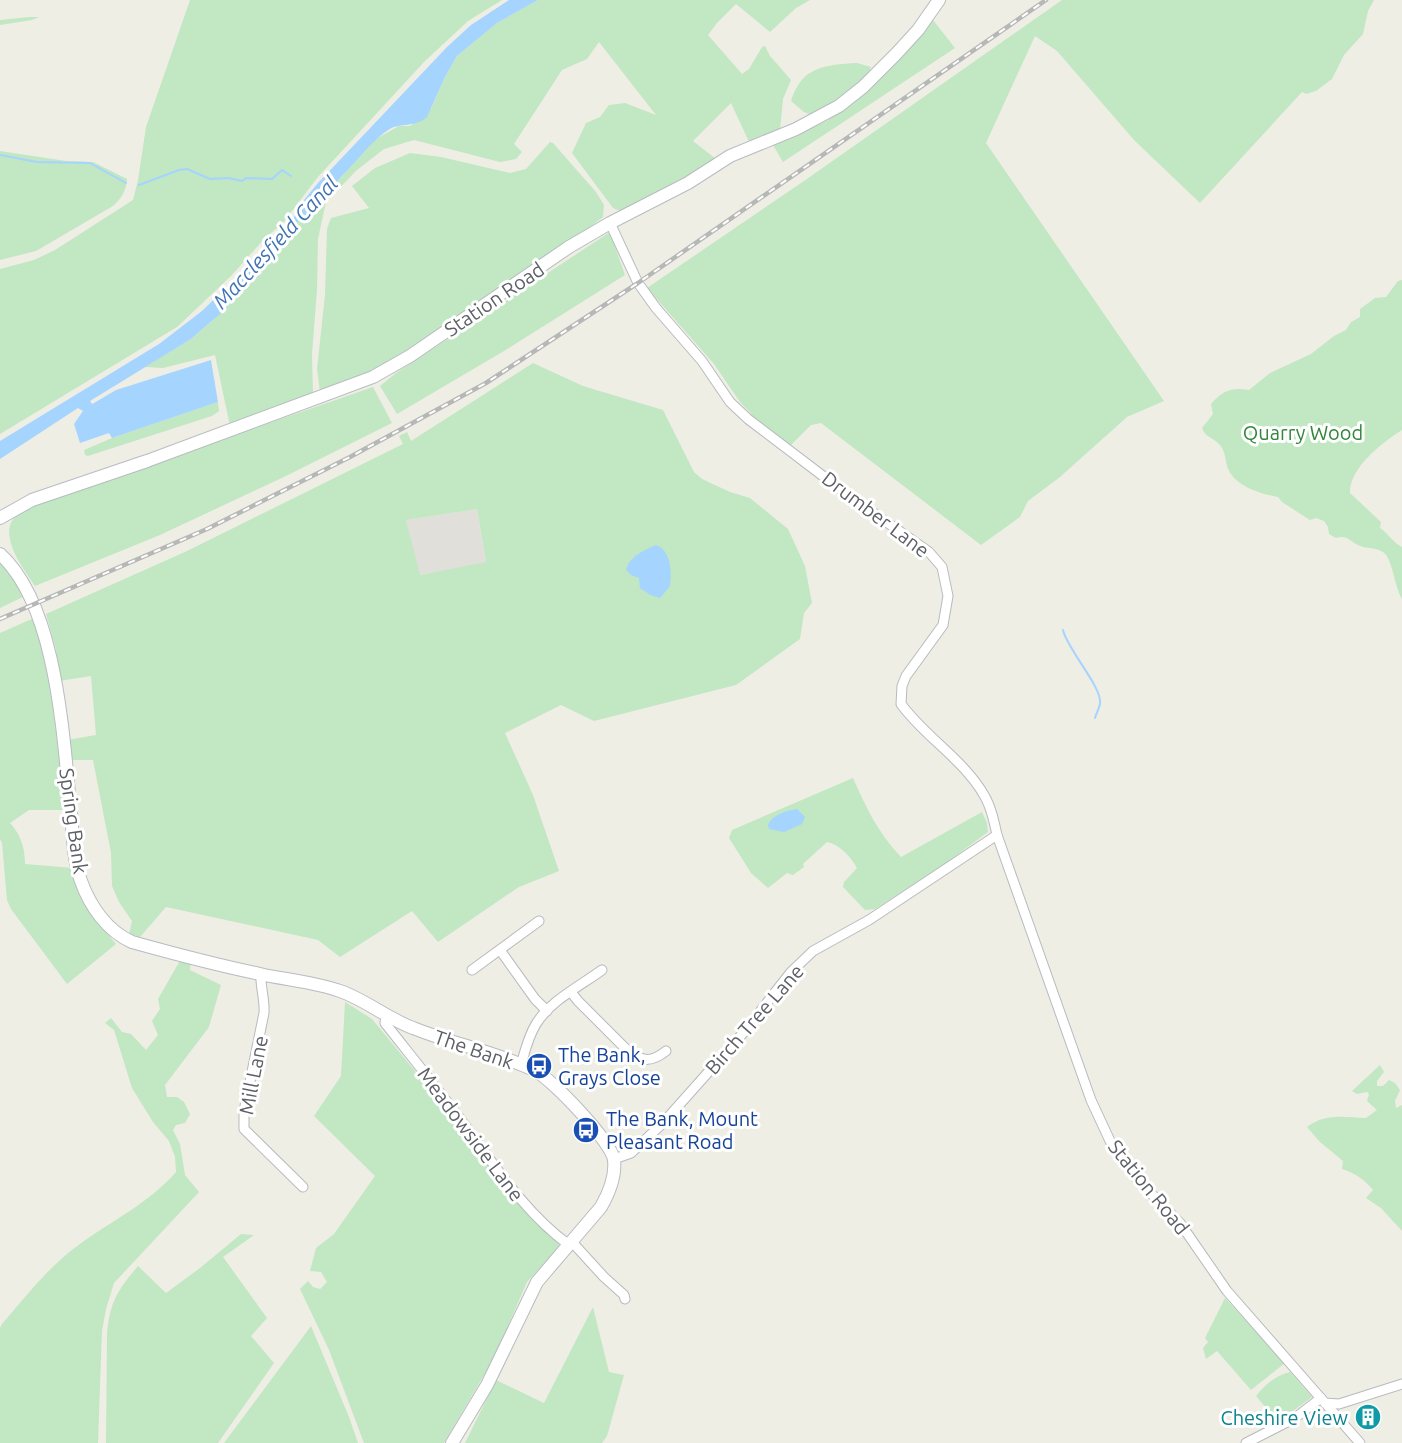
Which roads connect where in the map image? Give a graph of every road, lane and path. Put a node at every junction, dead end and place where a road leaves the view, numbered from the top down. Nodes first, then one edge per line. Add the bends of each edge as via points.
1 (939, 0) edge
2 (610, 223) junction
3 (0, 518) edge
4 (0, 554) edge
5 (997, 835) junction
6 (539, 921) dead end
7 (500, 950) junction
8 (472, 970) dead end
9 (602, 970) dead end
10 (261, 974) junction
11 (571, 992) junction
12 (369, 1007) joint
13 (547, 1011) junction
14 (386, 1016) junction
15 (666, 1051) dead end
16 (521, 1065) junction
17 (614, 1159) junction
18 (303, 1187) dead end
19 (570, 1243) junction
20 (625, 1299) dead end
21 (1402, 1384) edge
22 (1323, 1401) junction
23 (452, 1443) edge
24 (1246, 1443) edge
25 (1360, 1443) edge

1 - 2 street, Station Road via 896,54 839,106 730,156 688,183
2 - 3 street, Station Road via 568,247 410,356 372,377 32,500
2 - 5 street, Drumber Lane via 638,283 730,402 844,492 929,552 942,567 948,596 943,625 906,676 901,704 977,785 990,809
4 - 10 street, Spring Bank via 26,591 48,643 63,733 75,853 89,899 104,921 124,938
5 - 17 street, Birch Tree Lane via 869,920 813,951 663,1123 631,1153
5 - 22 street, Station Road via 1087,1090 1110,1141 1136,1178 1179,1223 1227,1291
6 - 7 street
7 - 8 street
7 - 13 street
9 - 11 street
10 - 12 street, Spring Bank via 328,987
10 - 18 street, Mill Lane via 264,1012 244,1111 244,1129
11 - 13 street
11 - 15 street via 637,1057 653,1059
12 - 14 street, The Bank
13 - 16 street via 532,1031
14 - 16 street, The Bank
14 - 19 street, Meadowside Lane via 385,1023 525,1205 554,1234
16 - 17 street, The Bank via 536,1071 557,1089 603,1137
17 - 19 street via 606,1198
19 - 20 street, Meadowside Lane
19 - 23 street via 537,1282 487,1385
21 - 22 street via 1339,1404
22 - 24 street
22 - 25 street, Station Road

